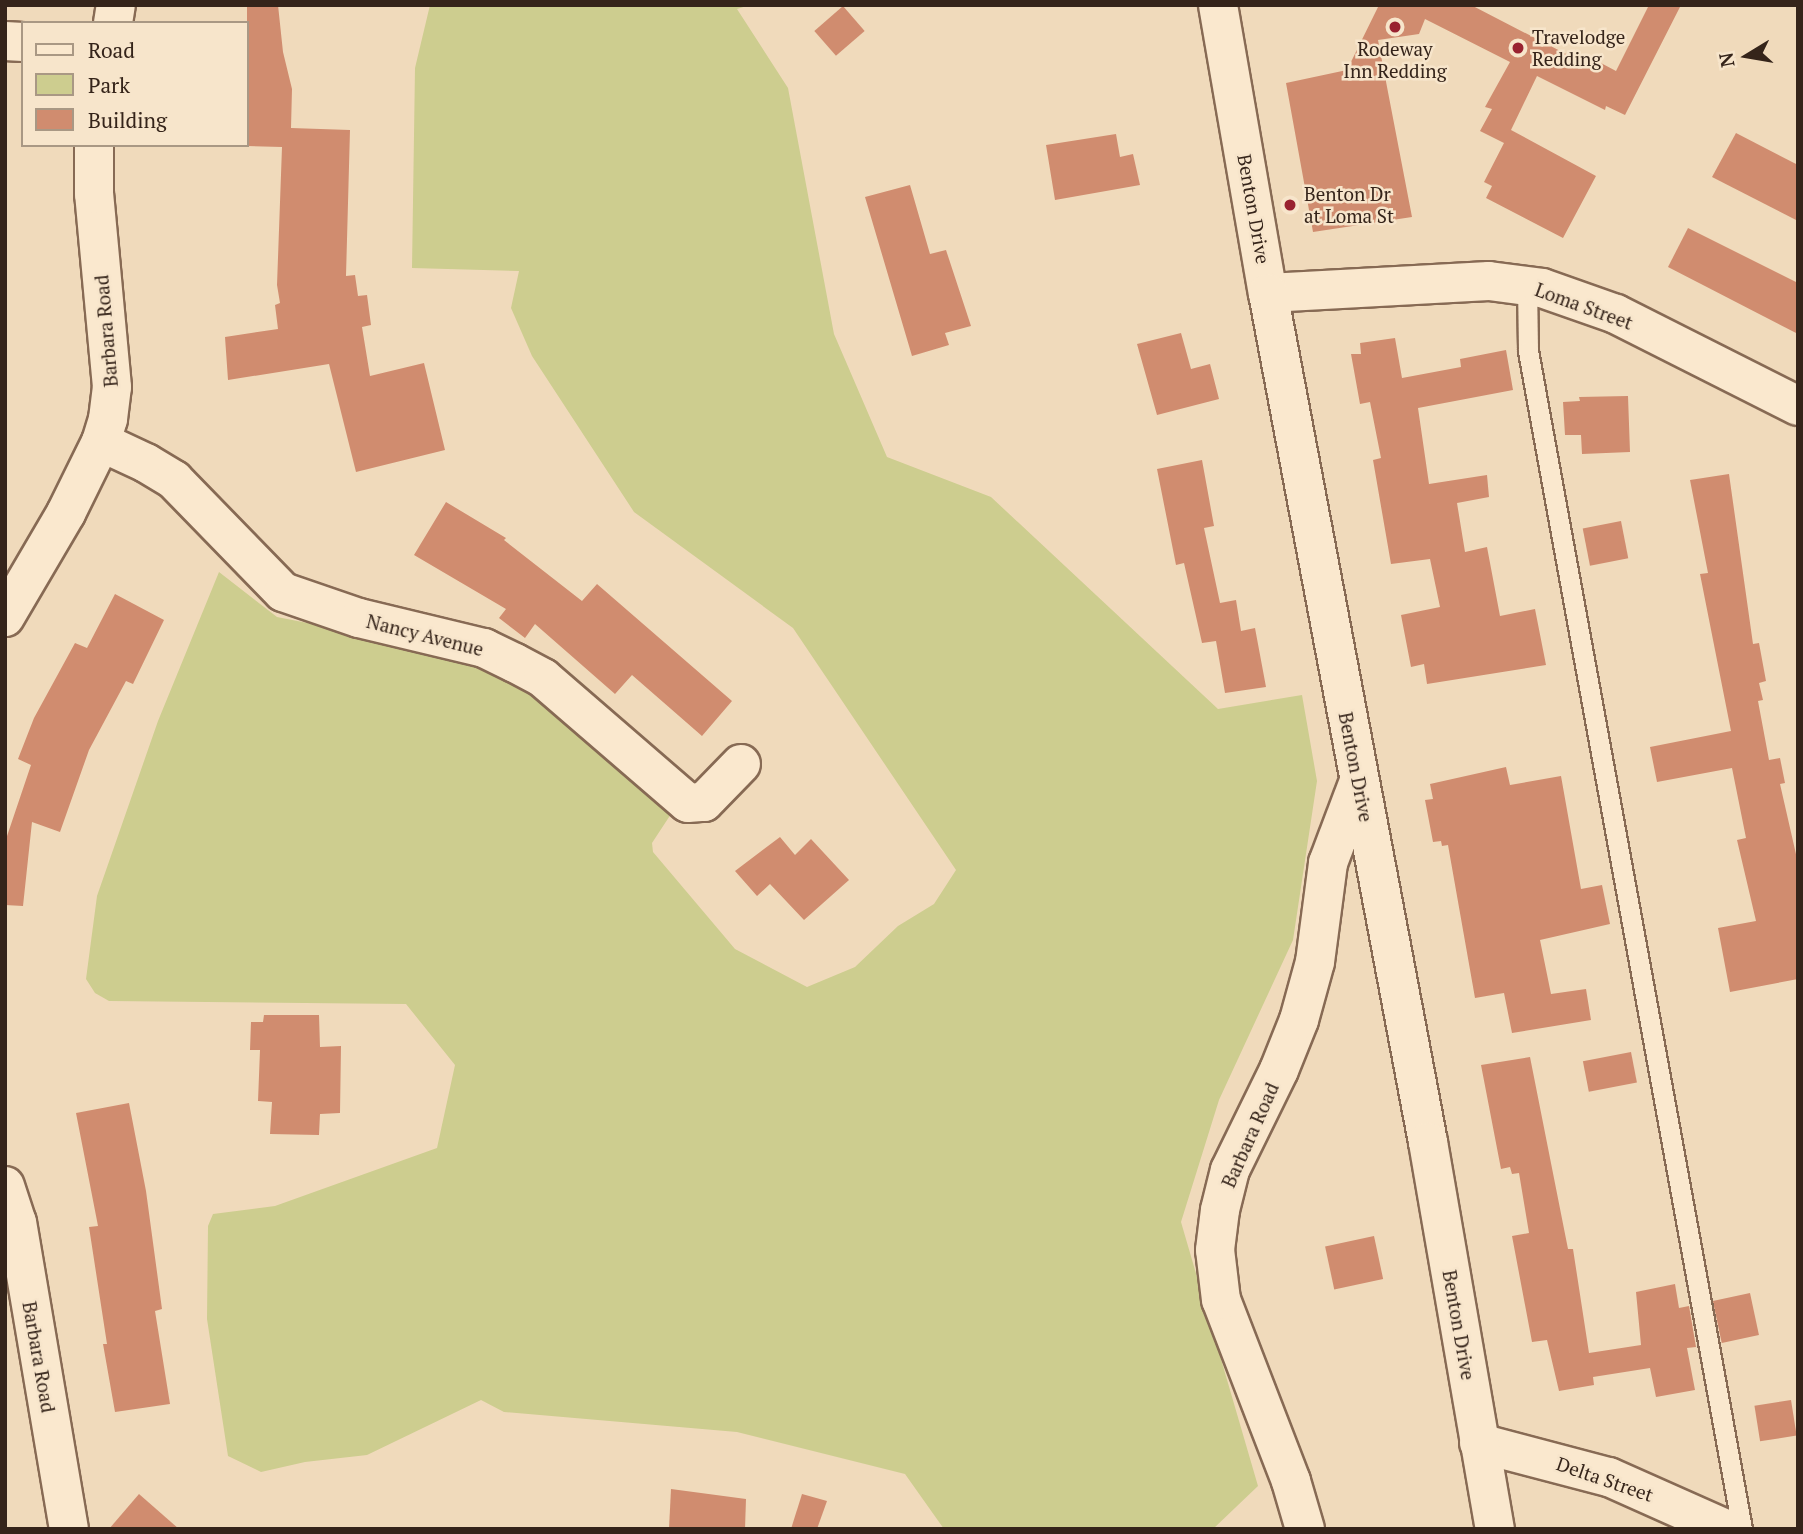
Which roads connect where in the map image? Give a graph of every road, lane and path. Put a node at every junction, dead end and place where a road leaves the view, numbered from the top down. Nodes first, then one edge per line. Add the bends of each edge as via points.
1 (1218, 5) edge
2 (94, 147) edge
3 (1527, 285) junction
4 (1268, 293) junction
5 (1798, 406) edge
6 (101, 442) junction
7 (5, 617) edge
8 (741, 764) dead end
9 (1359, 781) junction
10 (5, 1186) edge
11 (1479, 1443) junction
12 (69, 1529) edge
13 (1305, 1529) edge
14 (1495, 1529) edge
15 (1726, 1529) edge
16 (1742, 1529) edge

1 - 4 street, Benton Drive
2 - 6 street, Barbara Road via 94,194 112,387
3 - 4 street, Loma Street via 1489,281
3 - 5 street, Loma Street via 1616,314
3 - 16 lane via 1528,351
4 - 9 street, Benton Drive
6 - 7 street, Barbara Road
6 - 8 street, Nancy Avenue via 174,480 282,592 359,618 484,648 515,663 543,678 688,803 704,802
9 - 11 street, Benton Drive via 1428,1142
9 - 13 street, Barbara Road via 1328,863 1315,962 1299,1020 1230,1170 1215,1250 1221,1300
10 - 12 street, Barbara Road via 17,1222
11 - 14 street, Benton Drive
11 - 15 street, Delta Street via 1609,1477

